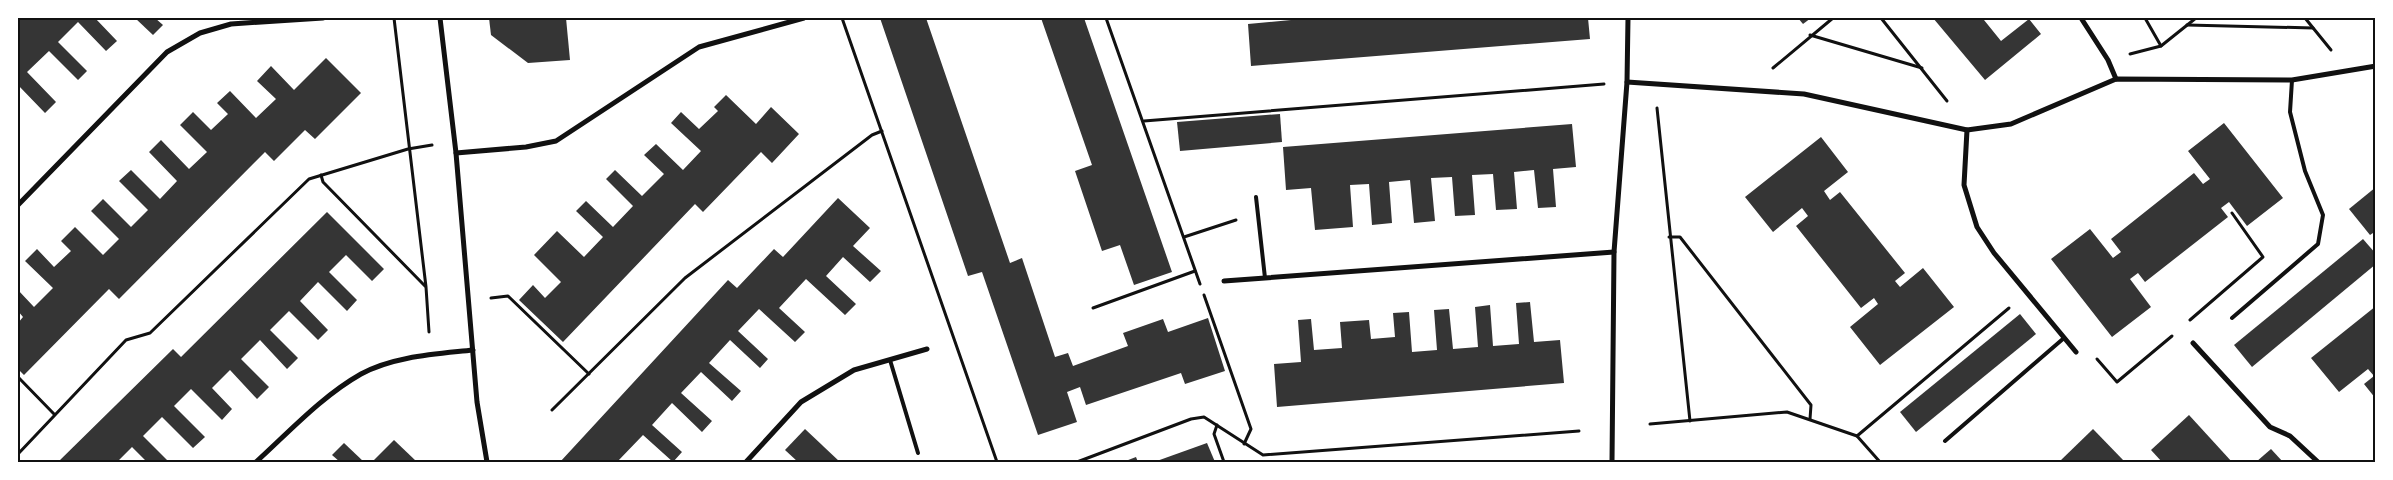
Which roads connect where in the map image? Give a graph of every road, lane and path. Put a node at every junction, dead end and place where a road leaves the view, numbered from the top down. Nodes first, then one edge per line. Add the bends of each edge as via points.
1 (322, 18) edge
2 (394, 18) edge
3 (440, 18) edge
4 (804, 18) edge
5 (842, 18) edge
6 (1106, 18) edge
7 (1628, 18) edge
8 (1833, 18) edge
9 (1881, 18) edge
10 (2081, 18) edge
11 (2145, 18) edge
12 (2196, 18) edge
13 (2305, 18) edge
14 (2187, 25) junction
15 (2313, 28) junction
16 (1810, 36) junction
17 (2161, 46) junction
18 (2108, 60) junction
19 (2376, 66) edge
20 (1922, 68) junction
21 (2347, 71) junction
22 (2116, 79) junction
23 (2292, 80) junction
24 (1627, 82) junction
25 (1655, 84) junction
26 (1748, 90) junction
27 (1144, 121) junction
28 (1949, 126) junction
29 (1967, 130) junction
30 (882, 131) junction
31 (454, 142) junction
32 (408, 149) junction
33 (456, 153) junction
34 (321, 175) junction
35 (1256, 198) dead end
36 (18, 205) edge
37 (1258, 212) junction
38 (2232, 213) dead end
39 (1184, 237) junction
40 (1669, 237) junction
41 (1614, 252) junction
42 (1196, 271) junction
43 (1265, 278) junction
44 (1224, 281) dead end
45 (426, 287) junction
46 (2027, 293) junction
47 (469, 299) junction
48 (1093, 308) dead end
49 (2232, 318) dead end
50 (2183, 326) dead end
51 (2176, 332) dead end
52 (2064, 338) junction
53 (2193, 343) dead end
54 (927, 349) dead end
55 (473, 350) junction
56 (2076, 352) joint
57 (430, 355) junction
58 (890, 360) junction
59 (589, 374) junction
60 (18, 377) edge
61 (552, 410) dead end
62 (54, 414) junction
63 (1810, 419) junction
64 (1690, 420) junction
65 (1650, 424) dead end
66 (1217, 425) junction
67 (1578, 431) dead end
68 (1856, 436) junction
69 (1945, 441) dead end
70 (1244, 444) junction
71 (918, 453) dead end
72 (18, 454) edge
73 (256, 462) edge
74 (487, 462) edge
75 (746, 462) edge
76 (997, 462) edge
77 (1077, 462) edge
78 (1224, 462) edge
79 (1612, 462) edge
80 (1880, 462) edge
81 (2318, 462) edge

1 - 36 street via 231,24 200,33 167,52
2 - 32 path
3 - 31 street
4 - 33 street via 699,47 556,140 526,147
5 - 30 path
6 - 27 path
7 - 24 street
8 - 16 path
9 - 20 path
10 - 18 street
11 - 17 path
12 - 14 path
13 - 15 path
14 - 15 path
14 - 17 path
15 - 21 path
16 - 20 path
16 - 26 path
17 - 18 path
18 - 22 street
19 - 21 street
20 - 28 path via 1947,100
21 - 23 street
22 - 23 street
22 - 29 street via 2010,124
23 - 49 lane via 2290,112 2305,171 2323,215 2318,244
24 - 25 street
24 - 27 path
24 - 41 street
25 - 26 street
25 - 40 path
26 - 28 street via 1804,94
27 - 39 path
28 - 29 street
29 - 46 street via 1964,185 1977,227
30 - 59 path via 872,135 685,278
30 - 76 path
31 - 32 path
31 - 33 street
32 - 34 path
32 - 45 path
33 - 47 street
34 - 45 path via 323,182
34 - 62 path via 309,180 150,333 126,340
35 - 37 lane
37 - 39 path
37 - 43 lane
38 - 50 path via 2263,257
39 - 42 path
40 - 63 path via 1680,237 1811,405
40 - 64 path
41 - 43 street
41 - 79 street
42 - 48 path
42 - 70 path via 1251,429
43 - 44 street
45 - 57 path
46 - 52 street
46 - 68 path
47 - 55 street
47 - 59 path via 508,296
51 - 56 path via 2118,382 2095,356
52 - 56 street
52 - 69 lane
53 - 81 street via 2270,427 2290,436
54 - 58 street
55 - 57 street
55 - 74 street via 476,402
57 - 73 street via 392,363 362,374 329,396
58 - 71 lane
58 - 75 street via 854,370 801,402
59 - 61 path
60 - 62 path
62 - 72 path
63 - 64 path via 1787,412
63 - 68 path
64 - 65 path
66 - 70 path
66 - 77 path via 1204,417 1191,419
66 - 78 path via 1214,434
67 - 70 path via 1263,455
68 - 80 path

